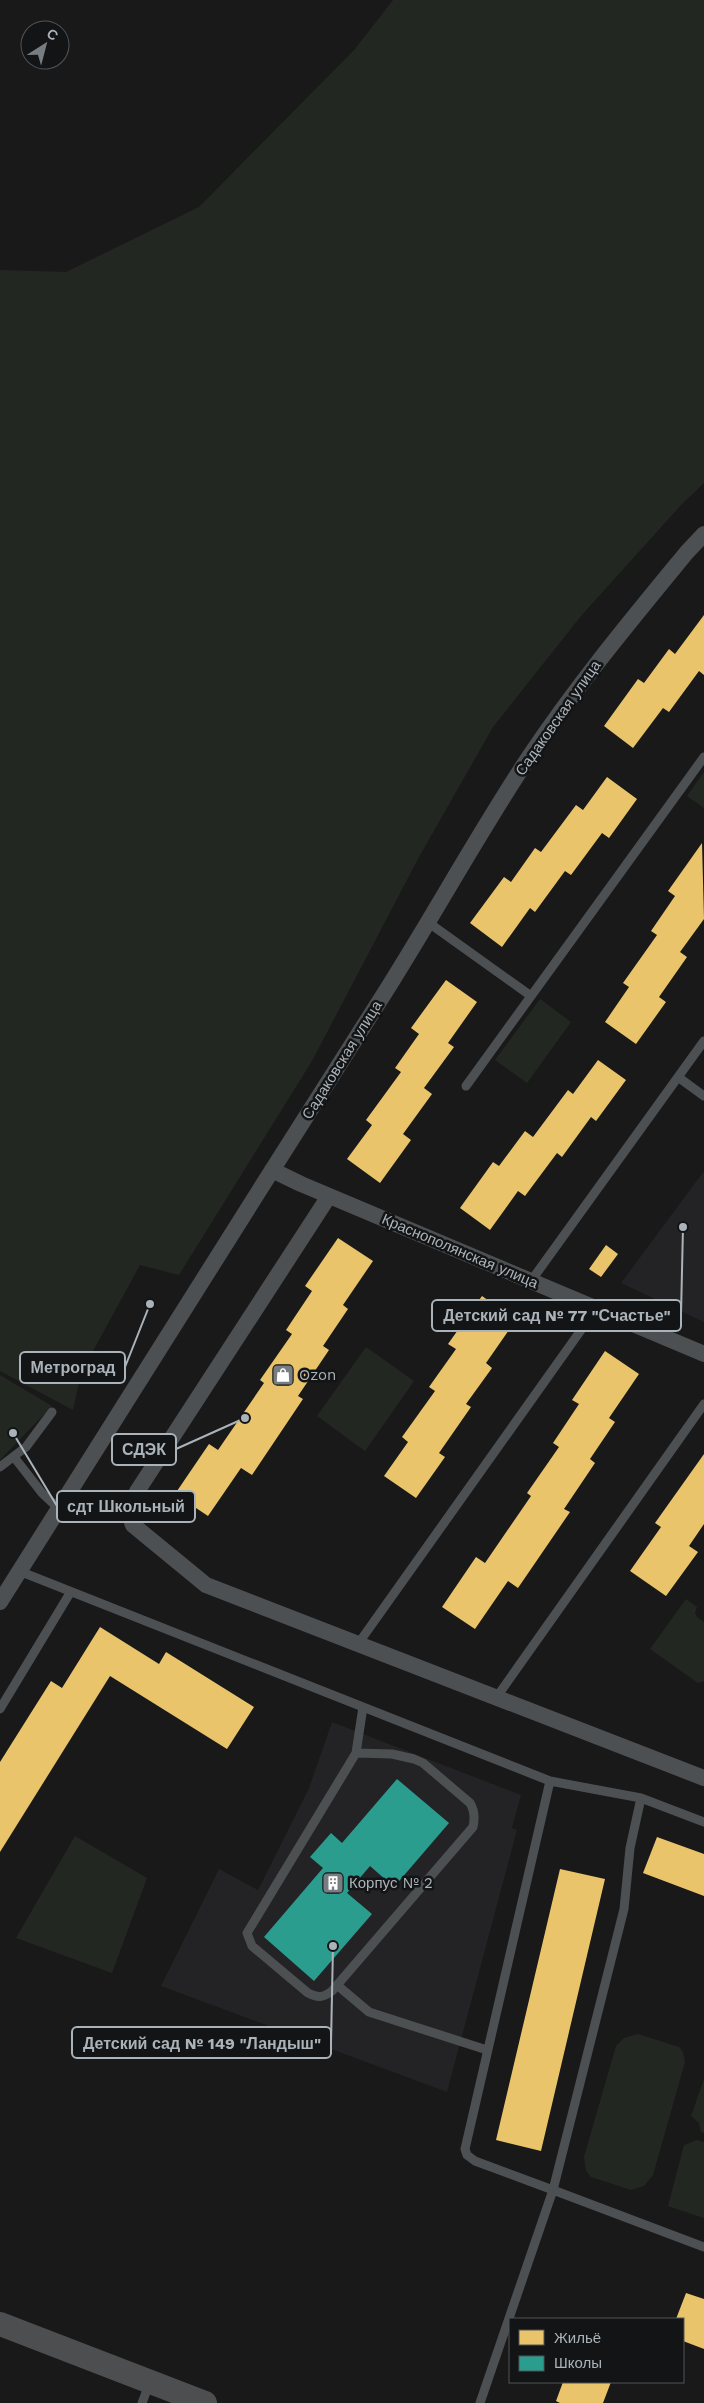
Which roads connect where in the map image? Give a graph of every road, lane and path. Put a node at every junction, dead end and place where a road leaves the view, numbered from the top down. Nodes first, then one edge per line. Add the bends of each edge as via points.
1 (704, 534) edge
2 (704, 757) edge
3 (429, 923) junction
4 (531, 996) junction
5 (704, 1041) edge
6 (678, 1077) junction
7 (466, 1086) dead end
8 (704, 1096) edge
9 (272, 1170) junction
10 (329, 1196) junction
11 (531, 1281) junction
12 (596, 1309) junction
13 (704, 1354) edge
14 (704, 1404) edge
15 (52, 1412) dead end
16 (14, 1456) junction
17 (0, 1467) edge
18 (59, 1508) junction
19 (19, 1571) junction
20 (70, 1593) junction
21 (0, 1602) edge
22 (358, 1644) junction
23 (496, 1698) junction
24 (363, 1707) junction
25 (0, 1709) edge
26 (356, 1753) junction
27 (704, 1778) edge
28 (550, 1781) junction
29 (641, 1798) junction
30 (704, 1822) edge
31 (337, 1985) junction
32 (487, 2050) junction
33 (553, 2190) junction
34 (704, 2247) edge
35 (509, 2318) edge
36 (509, 2318) edge
37 (0, 2324) edge
38 (146, 2392) edge
39 (205, 2403) edge
40 (480, 2403) edge

1 - 3 street, Садаковская улица via 592,668 536,747
2 - 4 lane
3 - 4 lane
3 - 9 street, Садаковская улица
4 - 7 lane
5 - 6 lane
6 - 8 lane
6 - 11 lane
9 - 10 street, Краснополянская улица
9 - 18 street, Садаковская улица
10 - 11 street, Краснополянская улица
10 - 22 street via 138,1490 129,1515 133,1525 206,1585
11 - 12 street, Краснополянская улица
12 - 13 street, Краснополянская улица
12 - 22 lane
14 - 23 lane
15 - 16 lane via 26,1447
16 - 17 lane
16 - 18 lane via 42,1493
18 - 19 street, Садаковская улица
19 - 20 lane
19 - 21 street, Садаковская улица
20 - 24 lane
20 - 25 lane
22 - 23 street
23 - 27 street
24 - 26 lane
24 - 28 lane
26 - 31 lane via 247,1933 252,1946 308,1994 317,1998 325,1996
26 - 31 lane via 401,1755 423,1763 470,1803 475,1819 473,1828
28 - 29 lane
28 - 32 lane
29 - 30 lane
29 - 33 lane via 630,1848 624,1909
31 - 32 lane via 369,2012
32 - 33 lane via 466,2141 467,2156
33 - 34 lane
33 - 36 lane
35 - 40 lane
37 - 38 main road
38 - 39 main road

